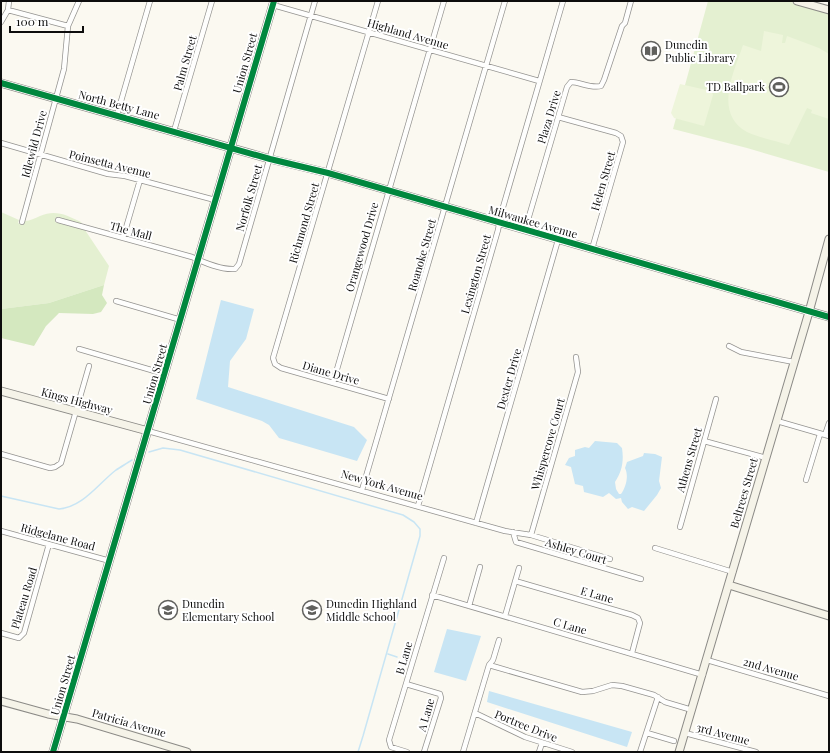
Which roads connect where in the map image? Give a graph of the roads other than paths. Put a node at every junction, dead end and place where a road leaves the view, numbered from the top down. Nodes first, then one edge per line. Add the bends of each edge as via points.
1 (9, 1) edge
2 (79, 1) edge
3 (150, 1) edge
4 (212, 1) edge
5 (316, 1) edge
6 (378, 1) edge
7 (444, 1) edge
8 (505, 1) edge
9 (563, 1) edge
10 (632, 1) edge
11 (797, 1) edge
12 (273, 3) edge
13 (8, 10) junction
14 (829, 10) edge
15 (311, 16) junction
16 (1, 22) edge
17 (68, 26) junction
18 (369, 32) junction
19 (430, 49) junction
20 (486, 66) junction
21 (539, 81) junction
22 (1, 83) edge
23 (55, 98) junction
24 (117, 115) junction
25 (558, 117) junction
26 (174, 131) junction
27 (1, 144) edge
28 (231, 147) junction
29 (40, 155) junction
30 (270, 159) junction
31 (328, 173) junction
32 (140, 180) junction
33 (388, 191) junction
34 (215, 200) junction
35 (445, 207) junction
36 (58, 220) dead end
37 (22, 222) dead end
38 (499, 223) junction
39 (525, 230) junction
40 (123, 238) junction
41 (558, 240) junction
42 (828, 244) edge
43 (592, 249) junction
44 (198, 260) junction
45 (116, 301) dead end
46 (809, 312) junction
47 (829, 317) edge
48 (181, 320) junction
49 (729, 346) dead end
50 (79, 350) dead end
51 (576, 357) dead end
52 (274, 358) joint
53 (794, 362) junction
54 (89, 366) dead end
55 (165, 374) junction
56 (332, 383) junction
57 (1, 391) edge
58 (389, 399) junction
59 (716, 399) dead end
60 (76, 412) junction
61 (777, 422) junction
62 (829, 423) edge
63 (148, 431) junction
64 (820, 434) junction
65 (827, 436) edge
66 (704, 441) junction
67 (1, 454) edge
68 (766, 458) junction
69 (806, 480) dead end
70 (362, 490) junction
71 (418, 506) junction
72 (476, 523) junction
73 (680, 527) dead end
74 (1, 531) edge
75 (513, 532) junction
76 (530, 535) junction
77 (49, 544) junction
78 (655, 548) dead end
79 (444, 558) dead end
80 (610, 559) dead end
81 (110, 561) junction
82 (480, 567) dead end
83 (519, 568) dead end
84 (733, 572) junction
85 (641, 579) dead end
86 (516, 581) junction
87 (729, 585) junction
88 (432, 595) junction
89 (469, 606) junction
90 (506, 616) junction
91 (829, 616) edge
92 (1, 633) edge
93 (499, 640) dead end
94 (632, 653) junction
95 (707, 660) junction
96 (489, 665) junction
97 (703, 674) junction
98 (406, 684) junction
99 (829, 696) edge
100 (658, 697) junction
101 (1, 701) edge
102 (692, 710) junction
103 (475, 713) junction
104 (64, 717) junction
105 (647, 733) junction
106 (685, 733) junction
107 (674, 741) dead end
108 (542, 743) junction
109 (53, 752) edge
110 (187, 752) edge
111 (407, 752) edge
112 (424, 752) edge
113 (463, 752) edge
114 (539, 752) edge
115 (572, 752) edge
116 (640, 752) edge
117 (679, 752) edge
118 (756, 752) edge

1 - 13 street
2 - 17 street, Idlewild Drive
3 - 24 street
4 - 26 street, Palm Street
5 - 15 street, Norfolk Street
6 - 18 street, Richmond Street
7 - 19 street, Orangewood Drive
8 - 20 street, Roanoke Street
9 - 21 street, Lexington Street
10 - 25 street, Plaza Drive via 601,86 597,88 570,82
11 - 14 street
12 - 15 street, Highland Avenue
12 - 28 street, Union Street
13 - 16 street
13 - 17 street
15 - 18 street, Highland Avenue
15 - 30 street, Norfolk Street
17 - 23 street, Idlewild Drive via 64,69
18 - 19 street, Highland Avenue
18 - 31 street, Richmond Street
19 - 20 street, Highland Avenue
19 - 33 street, Orangewood Drive
20 - 21 street, Highland Avenue
20 - 35 street, Roanoke Street
21 - 38 street, Lexington Street
22 - 23 street, North Betty Lane
23 - 24 street, North Betty Lane
23 - 29 street, Idlewild Drive
24 - 26 street, North Betty Lane
25 - 39 street, Plaza Drive
25 - 43 street, Helen Street via 616,133 624,142
26 - 28 street, North Betty Lane
27 - 29 street, Poinsetta Avenue
28 - 30 street, Milwaukee Avenue
28 - 34 street, Union Street
29 - 32 street, Poinsetta Avenue
29 - 37 street, Idlewild Drive
30 - 31 street, Milwaukee Avenue
30 - 44 street, Norfolk Street via 239,264 235,269 228,270
31 - 33 street, Milwaukee Avenue
31 - 52 street, Richmond Street
32 - 34 street, Poinsetta Avenue
32 - 40 street
33 - 35 street, Milwaukee Avenue
33 - 56 street, Orangewood Drive
34 - 44 street, Union Street
35 - 38 street, Milwaukee Avenue
35 - 58 street, Roanoke Street
36 - 40 street, The Mall
38 - 39 street, Milwaukee Avenue
38 - 71 street, Lexington Street
39 - 41 street, Milwaukee Avenue
40 - 44 street, The Mall
41 - 43 street, Milwaukee Avenue
41 - 72 street, Dexter Drive
42 - 46 street, Beltrees Street
43 - 46 street, Milwaukee Avenue
44 - 48 street, Union Street
45 - 48 street
46 - 47 street, Milwaukee Avenue
46 - 53 street, Beltrees Street
48 - 55 street, Union Street
49 - 53 street via 741,352
50 - 55 street
51 - 76 street, Whispercove Court via 578,372
52 - 56 street, Diane Drive via 275,364 281,368
53 - 61 street, Beltrees Street
54 - 60 street
55 - 63 street, Union Street
56 - 58 street, Diane Drive
57 - 60 street, Kings Highway
58 - 70 street, Roanoke Street
59 - 66 street, Athens Street
60 - 63 street, Kings Highway
60 - 67 street via 63,459 58,466 50,468
61 - 64 street
61 - 68 street, Beltrees Street
62 - 65 street
63 - 70 street, New York Avenue
63 - 81 street, Union Street
64 - 65 street
64 - 69 street
66 - 68 street
66 - 73 street, Athens Street
68 - 84 street, Beltrees Street
70 - 71 street, New York Avenue
71 - 72 street, New York Avenue
72 - 75 street, New York Avenue
74 - 77 street, Ridgelane Road
75 - 76 street, New York Avenue
75 - 85 street, Ashley Court via 516,542
76 - 80 street, New York Avenue
77 - 81 street, Ridgelane Road
77 - 92 street, Plateau Road via 24,633 19,638
78 - 84 street
79 - 88 street, B Lane
81 - 104 street, Union Street
82 - 89 street
83 - 86 street
84 - 87 street, Beltrees Street
86 - 90 street
86 - 94 street, E Lane via 638,618 640,623
87 - 91 street
87 - 95 street, Beltrees Street
88 - 89 street, C Lane
88 - 98 street, B Lane
89 - 90 street, C Lane
90 - 94 street, C Lane
93 - 96 street
94 - 97 street, C Lane
95 - 97 street, Beltrees Street
95 - 99 street, 2nd Avenue
96 - 100 street via 582,692 617,685
96 - 103 street
97 - 102 street, Beltrees Street
98 - 111 street, B Lane via 389,744
98 - 112 street, A Lane via 440,694 441,698
100 - 102 street via 665,702
100 - 105 street
101 - 104 street, Patricia Avenue
102 - 106 street, Beltrees Street
103 - 108 street, Portree Drive via 510,731
103 - 113 street
104 - 109 street, Union Street
104 - 110 street, Patricia Avenue
105 - 107 street
105 - 116 street
106 - 117 street, Beltrees Street
106 - 118 street, 3rd Avenue
108 - 114 street
108 - 115 street, Portree Drive

